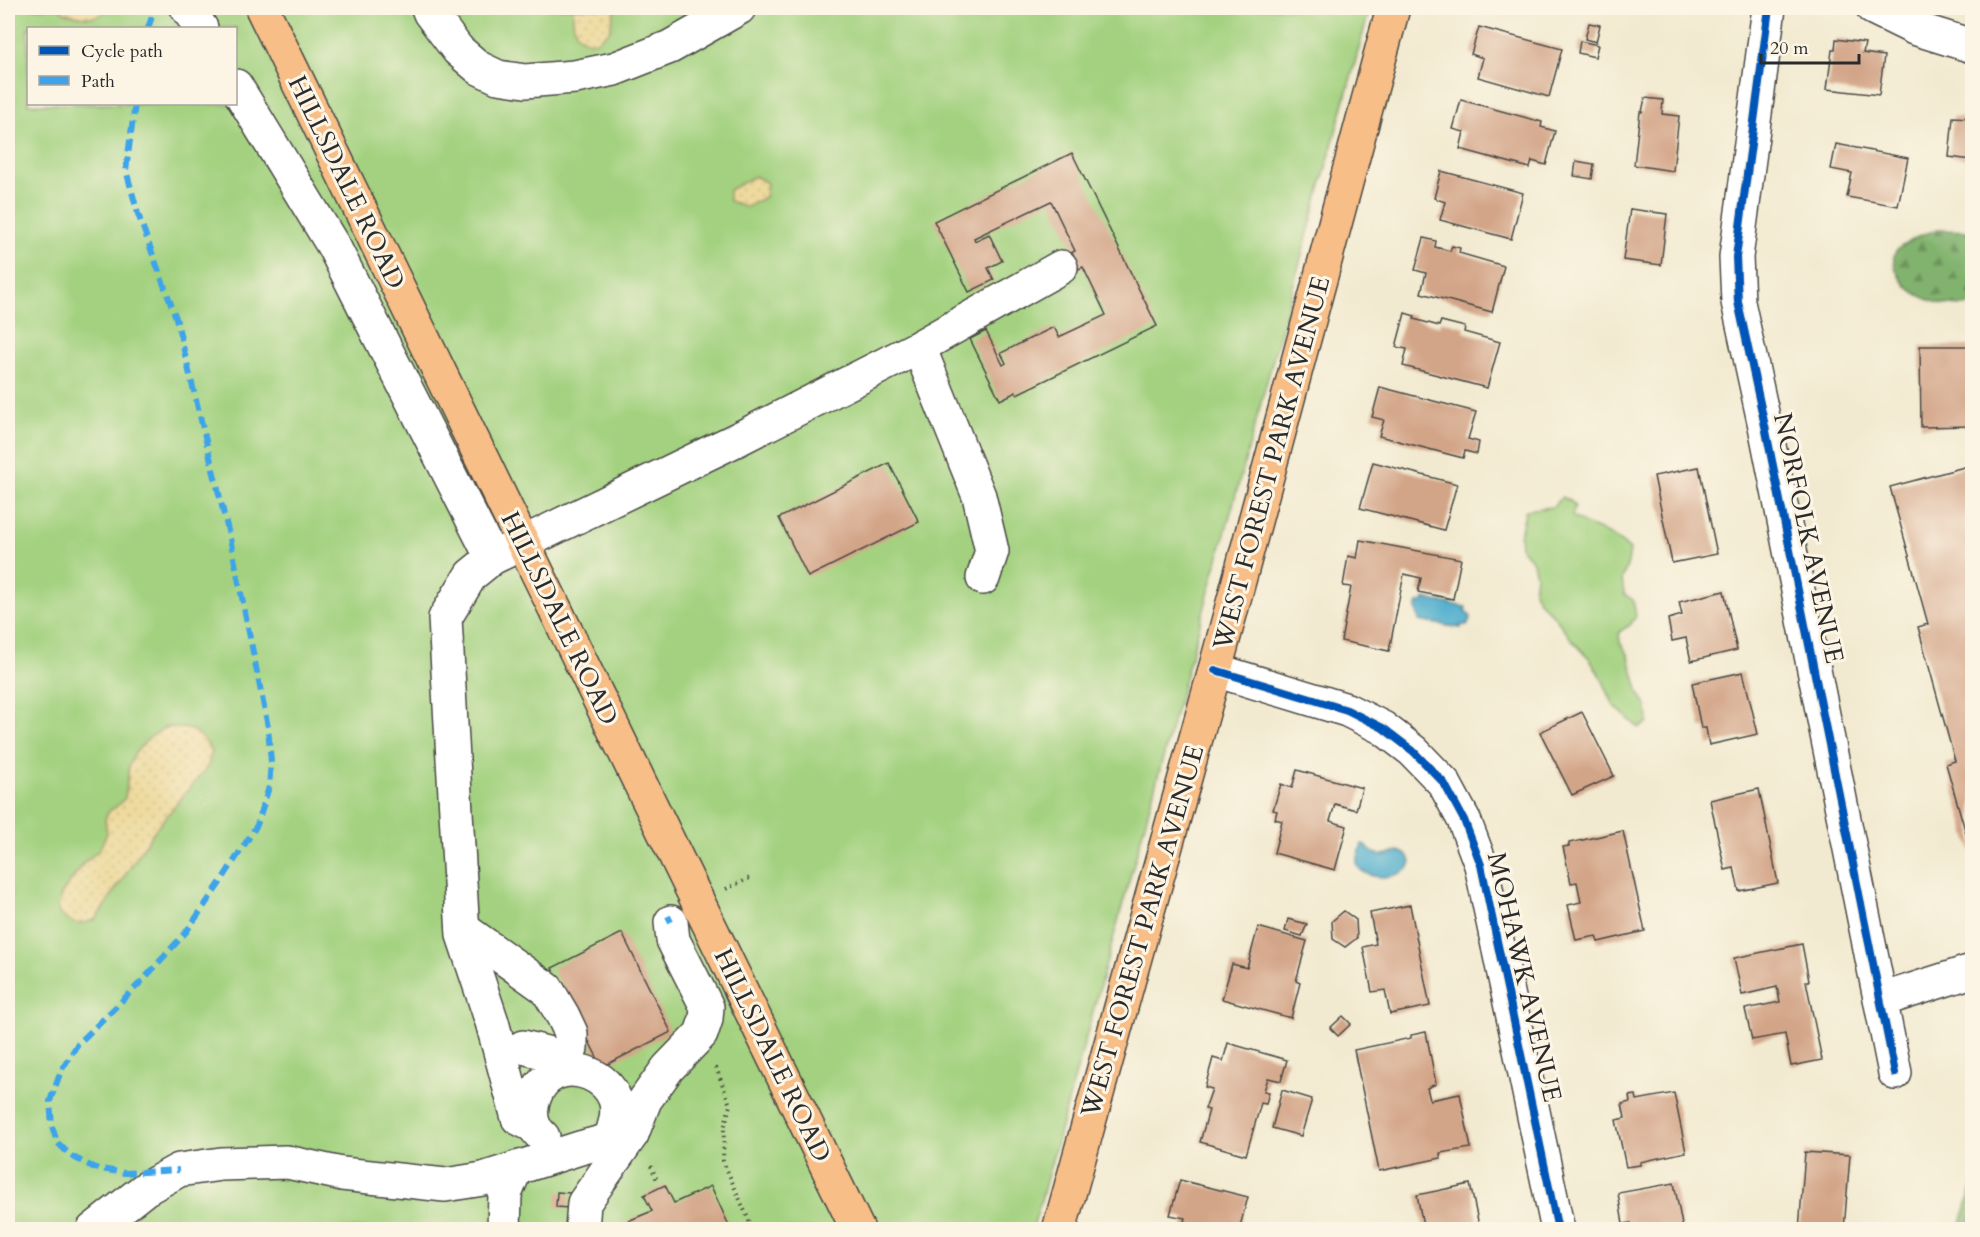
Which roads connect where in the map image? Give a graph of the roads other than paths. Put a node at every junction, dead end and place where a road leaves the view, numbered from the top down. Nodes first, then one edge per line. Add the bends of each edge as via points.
1 (188, 8) edge
2 (261, 8) edge
3 (428, 8) edge
4 (739, 8) edge
5 (1393, 8) edge
6 (1769, 8) edge
7 (1873, 8) edge
8 (200, 27) edge
9 (1972, 45) edge
10 (237, 88) edge
11 (1061, 267) dead end
12 (919, 347) junction
13 (524, 543) junction
14 (492, 558) junction
15 (983, 578) dead end
16 (1215, 670) junction
17 (671, 922) dead end
18 (463, 929) junction
19 (1972, 972) edge
20 (1881, 1000) junction
21 (692, 1043) junction
22 (523, 1047) dead end
23 (1895, 1073) dead end
24 (602, 1082) junction
25 (534, 1126) junction
26 (621, 1137) junction
27 (560, 1154) junction
28 (516, 1168) junction
29 (583, 1216) edge
30 (93, 1230) edge
31 (504, 1230) edge
32 (858, 1230) edge
33 (1059, 1230) edge
34 (1558, 1230) edge

1 - 8 street
2 - 13 main road, HILLSDALE ROAD
3 - 4 street via 458,50 479,68 498,77 525,81 614,69 669,47
5 - 16 main road, WEST FOREST PARK AVENUE
6 - 20 street, NORFOLK AVENUE via 1736,257 1738,302
7 - 9 street via 1914,28
10 - 14 street via 334,247
11 - 12 street
12 - 13 street
12 - 15 street via 979,496 992,551
13 - 14 street
13 - 32 main road, HILLSDALE ROAD
14 - 18 street via 471,575 445,618
16 - 33 main road, WEST FOREST PARK AVENUE
16 - 34 street, MOHAWK AVENUE via 1347,710 1383,728 1413,751 1444,783 1464,820 1481,865
17 - 21 street via 674,940 707,1006 706,1019
18 - 22 street via 548,989 571,1033 572,1048 558,1056
18 - 25 street via 518,1118
19 - 20 street
20 - 23 street, NORFOLK AVENUE
21 - 24 street via 646,1072 620,1081
21 - 26 street via 668,1068
24 - 25 street via 574,1070 554,1074 536,1093 531,1107
24 - 26 street via 616,1101
25 - 27 street
26 - 27 street
26 - 29 street
27 - 28 street
27 - 29 street via 573,1163 584,1181
28 - 30 street via 483,1179 445,1185 342,1174 287,1162 179,1170 145,1189
28 - 31 street via 505,1194

